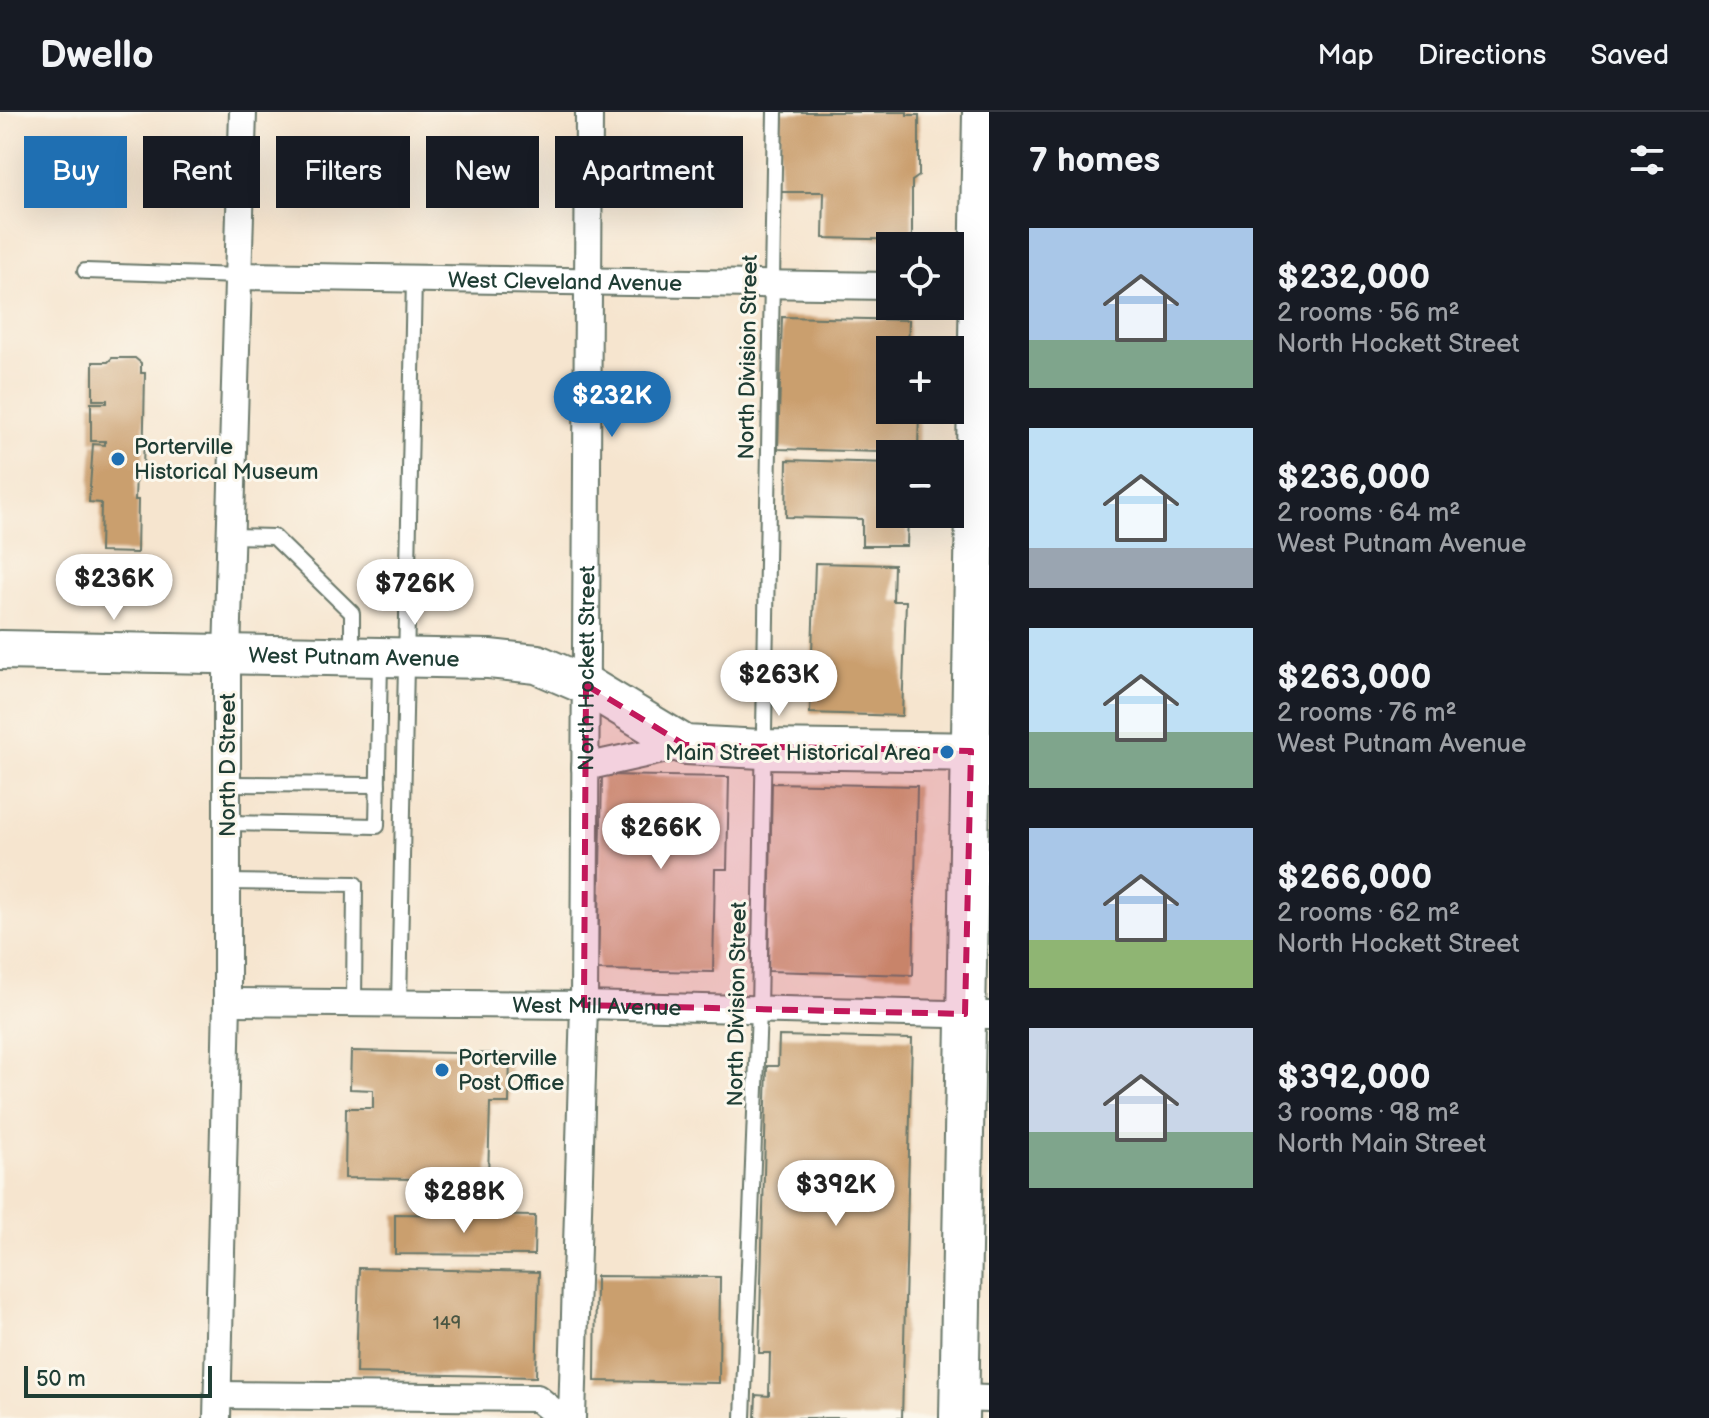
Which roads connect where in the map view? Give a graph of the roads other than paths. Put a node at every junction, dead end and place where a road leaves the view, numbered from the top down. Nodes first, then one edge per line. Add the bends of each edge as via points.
1 (243, 112) edge
2 (589, 112) edge
3 (775, 112) edge
4 (982, 112) edge
5 (85, 271) dead end
6 (239, 276) junction
7 (414, 278) junction
8 (589, 280) junction
9 (771, 284) junction
10 (876, 286) edge
11 (973, 287) edge
12 (231, 536) junction
13 (0, 650) edge
14 (227, 655) junction
15 (380, 657) junction
16 (586, 685) junction
17 (685, 745) junction
18 (762, 749) junction
19 (980, 752) edge
20 (585, 767) junction
21 (227, 784) junction
22 (378, 785) junction
23 (227, 823) junction
24 (227, 882) junction
25 (227, 1002) junction
26 (354, 1003) junction
27 (399, 1003) junction
28 (584, 1005) junction
29 (759, 1011) junction
30 (977, 1014) edge
31 (969, 1405) edge
32 (218, 1406) edge
33 (561, 1418) edge
34 (572, 1418) edge
35 (743, 1418) edge

1 - 6 street, North D Street
2 - 8 street, North Hockett Street
3 - 9 lane, North Division Street
4 - 11 main road
5 - 6 lane
6 - 7 street, West Cleveland Avenue
6 - 12 street, North D Street
7 - 8 street, West Cleveland Avenue
7 - 15 lane
8 - 9 street, West Cleveland Avenue
8 - 16 street, North Hockett Street
9 - 10 street, West Cleveland Avenue
9 - 18 lane, North Division Street
11 - 19 main road
12 - 14 street, North D Street
12 - 15 lane via 274,537 352,613
13 - 14 main road, West Putnam Avenue
14 - 15 main road, West Putnam Avenue
14 - 21 street, North D Street
15 - 16 main road, West Putnam Avenue via 537,664
15 - 22 lane
15 - 27 lane
16 - 17 main road, West Putnam Avenue
16 - 20 street, North Hockett Street
17 - 18 main road, West Putnam Avenue
17 - 20 street, West Putnam Avenue
18 - 19 main road, West Putnam Avenue
18 - 29 lane, North Division Street
19 - 30 main road
20 - 28 street, North Hockett Street
21 - 22 lane
21 - 23 street, North D Street
22 - 23 lane via 377,826
23 - 24 street, North D Street
24 - 25 street, North D Street
24 - 26 lane via 355,884
25 - 26 street, West Mill Avenue
25 - 32 street, North D Street
26 - 27 street, West Mill Avenue
27 - 28 street, West Mill Avenue
28 - 29 street, West Mill Avenue
28 - 34 street, North Hockett Street
29 - 30 street, West Mill Avenue
29 - 35 lane, North Division Street
30 - 31 main road
32 - 33 street via 537,1398

